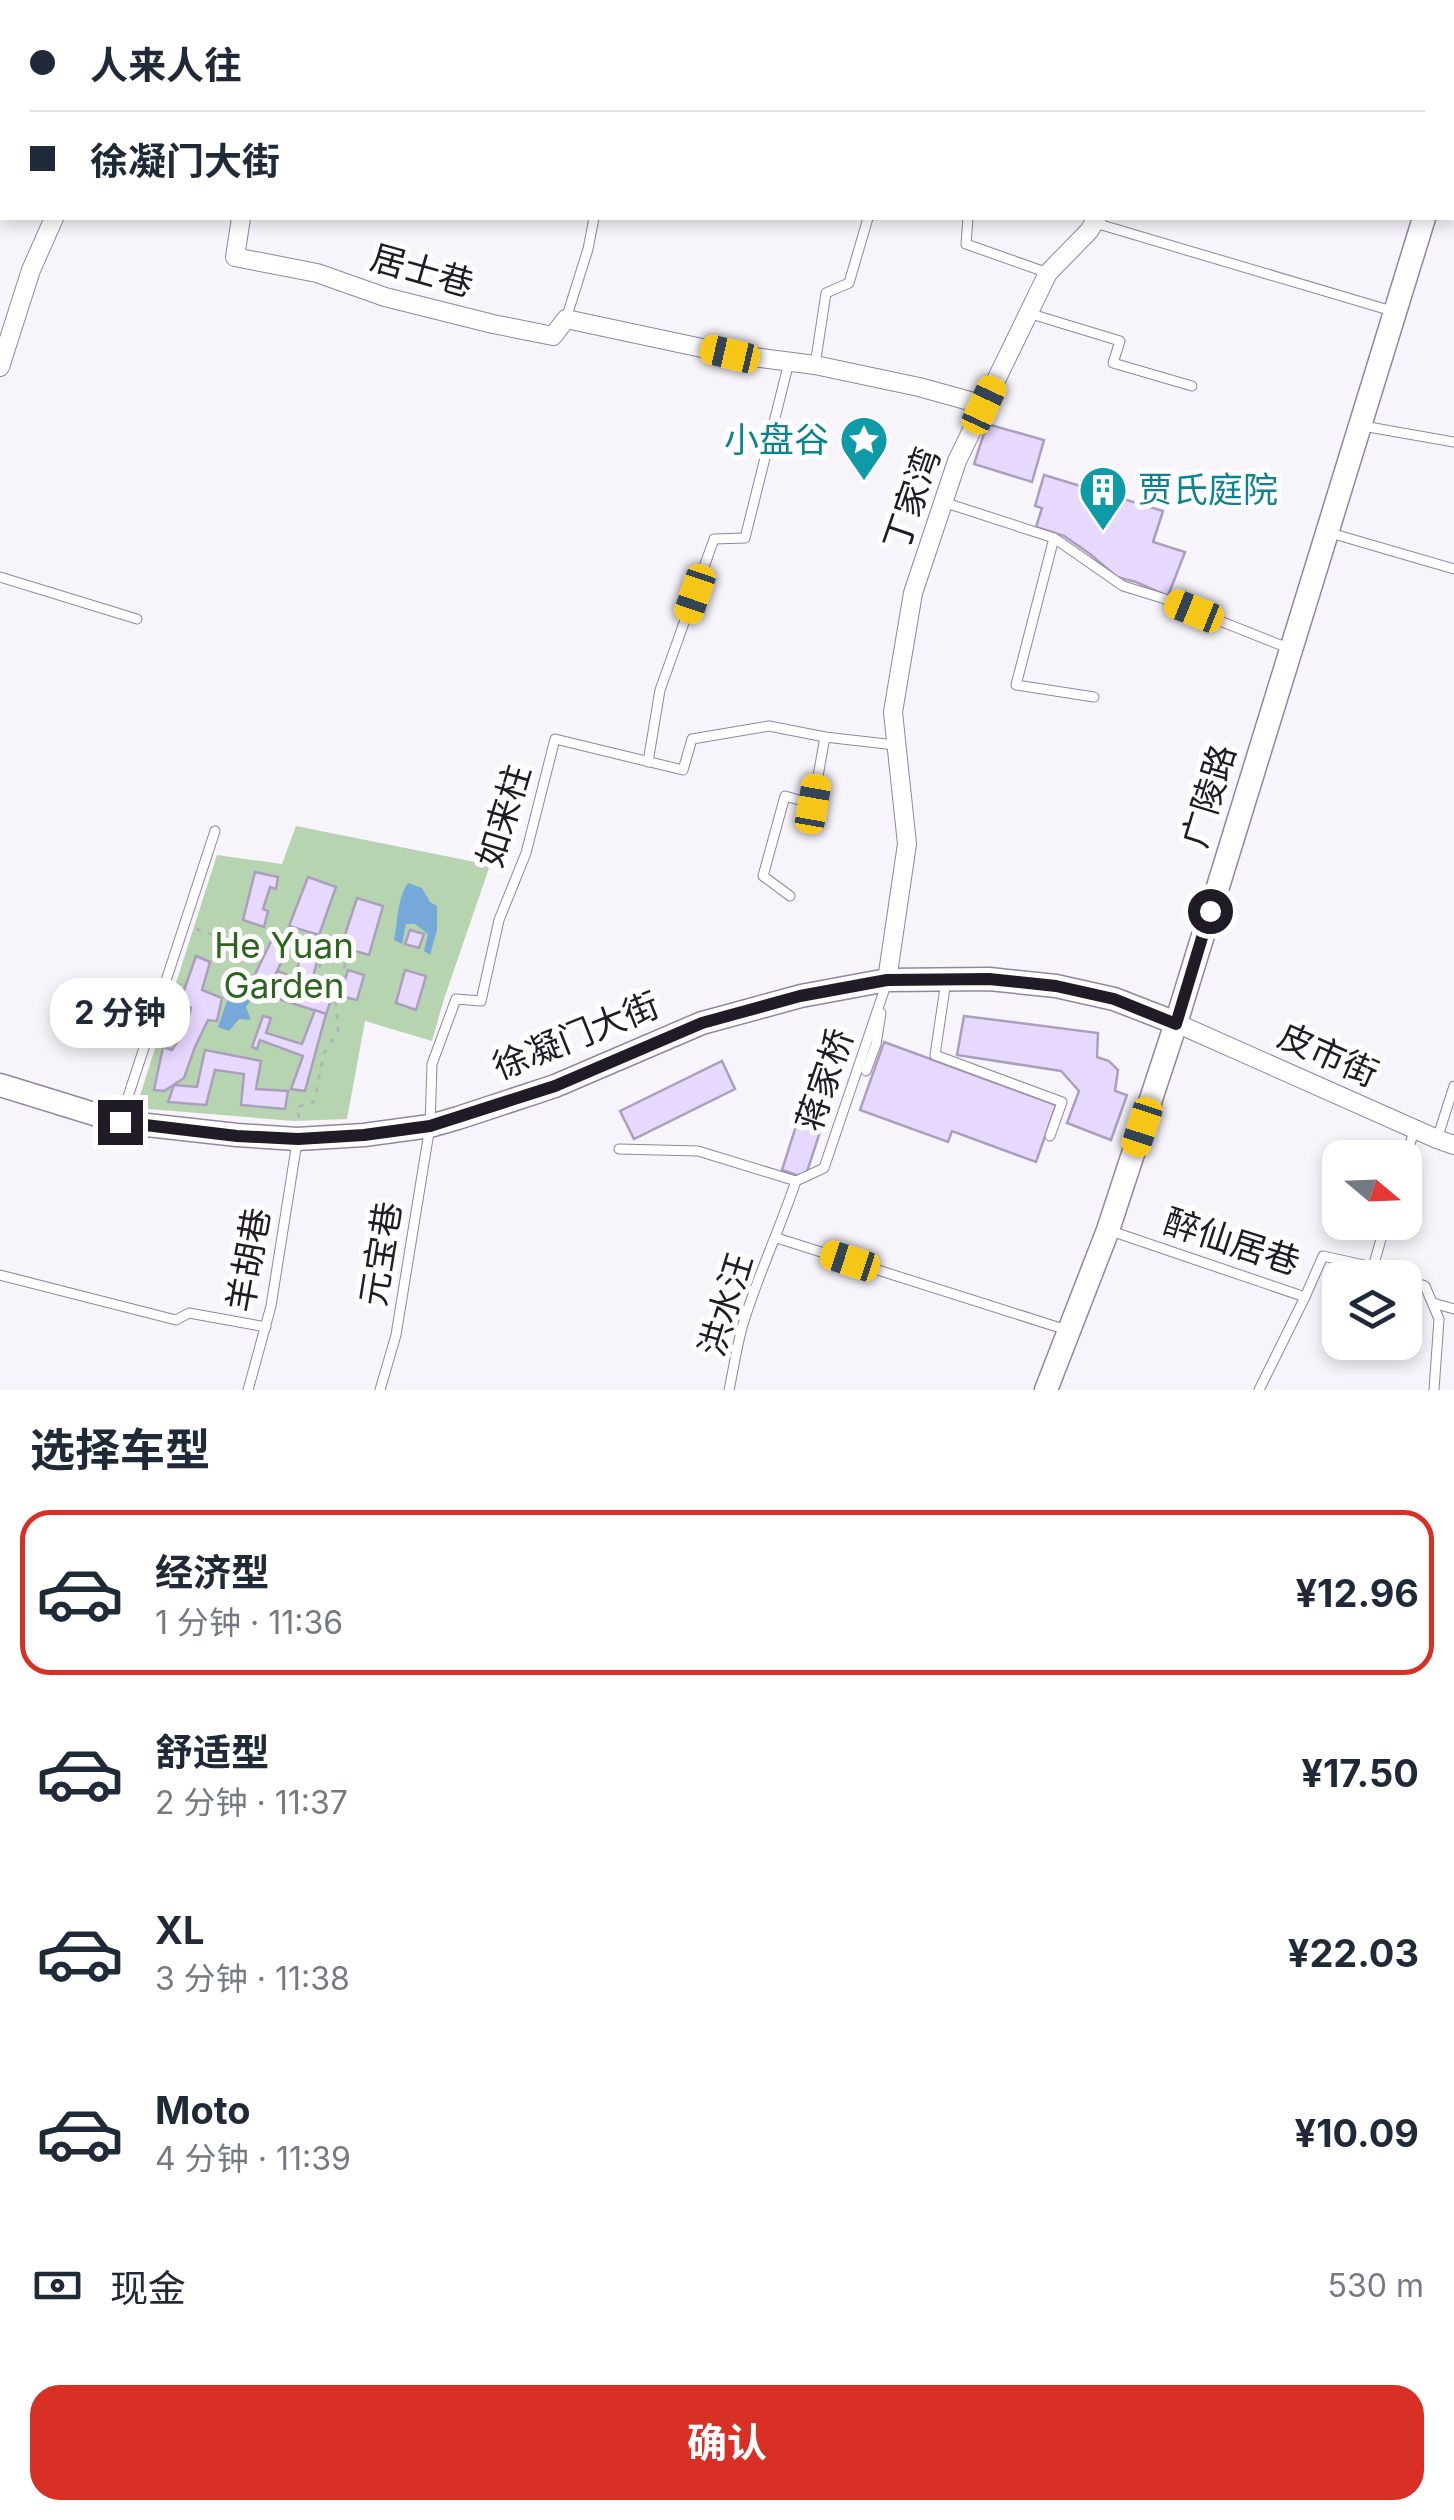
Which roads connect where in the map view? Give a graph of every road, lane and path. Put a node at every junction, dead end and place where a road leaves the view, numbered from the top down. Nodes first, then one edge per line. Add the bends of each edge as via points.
1 (53, 220) edge
2 (241, 220) edge
3 (594, 220) edge
4 (867, 220) edge
5 (968, 220) edge
6 (1095, 220) edge
7 (1423, 220) edge
8 (1048, 273) junction
9 (1395, 312) junction
10 (1028, 313) junction
11 (566, 319) junction
12 (789, 362) junction
13 (815, 365) junction
14 (0, 367) edge
15 (1192, 386) dead end
16 (984, 405) junction
17 (1360, 426) junction
18 (1454, 442) edge
19 (943, 502) junction
20 (1327, 532) junction
21 (1054, 538) junction
22 (1454, 568) edge
23 (0, 577) edge
24 (136, 619) dead end
25 (1291, 650) junction
26 (1094, 697) dead end
27 (824, 738) junction
28 (896, 745) junction
29 (648, 762) junction
30 (215, 831) dead end
31 (790, 896) dead end
32 (184, 924) junction
33 (265, 954) dead end
34 (946, 979) junction
35 (887, 980) junction
36 (338, 991) junction
37 (1176, 1024) junction
38 (866, 1071) dead end
39 (0, 1084) edge
40 (1454, 1086) edge
41 (120, 1122) junction
42 (430, 1126) junction
43 (1415, 1128) junction
44 (298, 1130) junction
45 (1050, 1136) dead end
46 (1411, 1140) edge
47 (1446, 1142) edge
48 (620, 1150) dead end
49 (796, 1181) junction
50 (1108, 1230) junction
51 (777, 1238) junction
52 (1339, 1260) edge
53 (0, 1275) edge
54 (1422, 1285) edge
55 (1305, 1297) junction
56 (1432, 1304) junction
57 (1454, 1309) edge
58 (266, 1327) junction
59 (1070, 1332) junction
60 (248, 1390) edge
61 (380, 1390) edge
62 (729, 1390) edge
63 (1046, 1390) edge
64 (1259, 1390) edge
65 (1434, 1390) edge

1 - 14 street
2 - 11 street, 居士巷 via 235,257 317,272 385,297 552,336
3 - 11 lane
4 - 13 lane via 849,284 826,293
5 - 8 lane via 966,244
6 - 8 street, 丁家湾
6 - 9 lane
7 - 9 street, 广陵路
8 - 10 street, 丁家湾
9 - 17 street, 广陵路
10 - 15 lane via 1120,341 1113,363
10 - 16 street, 丁家湾
11 - 12 street
12 - 13 street
12 - 29 lane via 744,538 714,539 660,690
13 - 16 street
16 - 19 street, 丁家湾
17 - 18 lane
17 - 20 street, 广陵路
19 - 21 lane
19 - 28 street, 丁家湾 via 914,594 893,712
20 - 22 lane
20 - 25 street, 广陵路
21 - 25 lane via 1123,586
21 - 26 lane via 1016,685
23 - 24 lane
25 - 37 street, 广陵路
27 - 28 lane, 如来柱
27 - 29 lane, 如来柱 via 769,726 692,739 682,770
27 - 31 lane via 813,804 784,796 764,876
28 - 35 street, 丁家湾 via 907,844
29 - 42 lane, 如来柱 via 555,739 481,1000 456,999 432,1064
30 - 32 lane
32 - 33 path
32 - 41 lane
34 - 35 street, 徐凝门大街
34 - 37 street, 徐凝门大街 via 1056,986 1114,999
34 - 45 lane via 935,1055 1062,1102
35 - 38 lane
35 - 42 street, 徐凝门大街 via 702,1023 555,1086
35 - 49 lane, 蒋家桥 via 824,1168
36 - 36 path via 346,961 324,955 315,979
36 - 44 path via 338,1032 324,1052 314,1102 297,1107
37 - 43 street, 皮市街
37 - 50 street, 广陵路
39 - 41 street, 徐凝门大街
40 - 47 lane
41 - 44 street, 徐凝门大街 via 237,1136
42 - 44 street, 徐凝门大街 via 364,1135
42 - 61 lane, 元宝巷 via 396,1335
43 - 46 lane
43 - 47 street, 皮市街
44 - 58 lane, 羊胡巷
48 - 49 lane via 698,1150
49 - 51 lane, 蒋家桥
50 - 55 lane, 醉仙居巷
50 - 59 street, 广陵路
51 - 59 lane
51 - 62 lane, 洪水汪 via 742,1325
52 - 55 lane, 醉仙居巷 via 1323,1256
53 - 58 lane via 176,1320 189,1313
54 - 56 lane
55 - 64 lane
56 - 57 lane
56 - 65 lane via 1439,1319
58 - 60 lane, 羊胡巷
59 - 63 street, 广陵路

